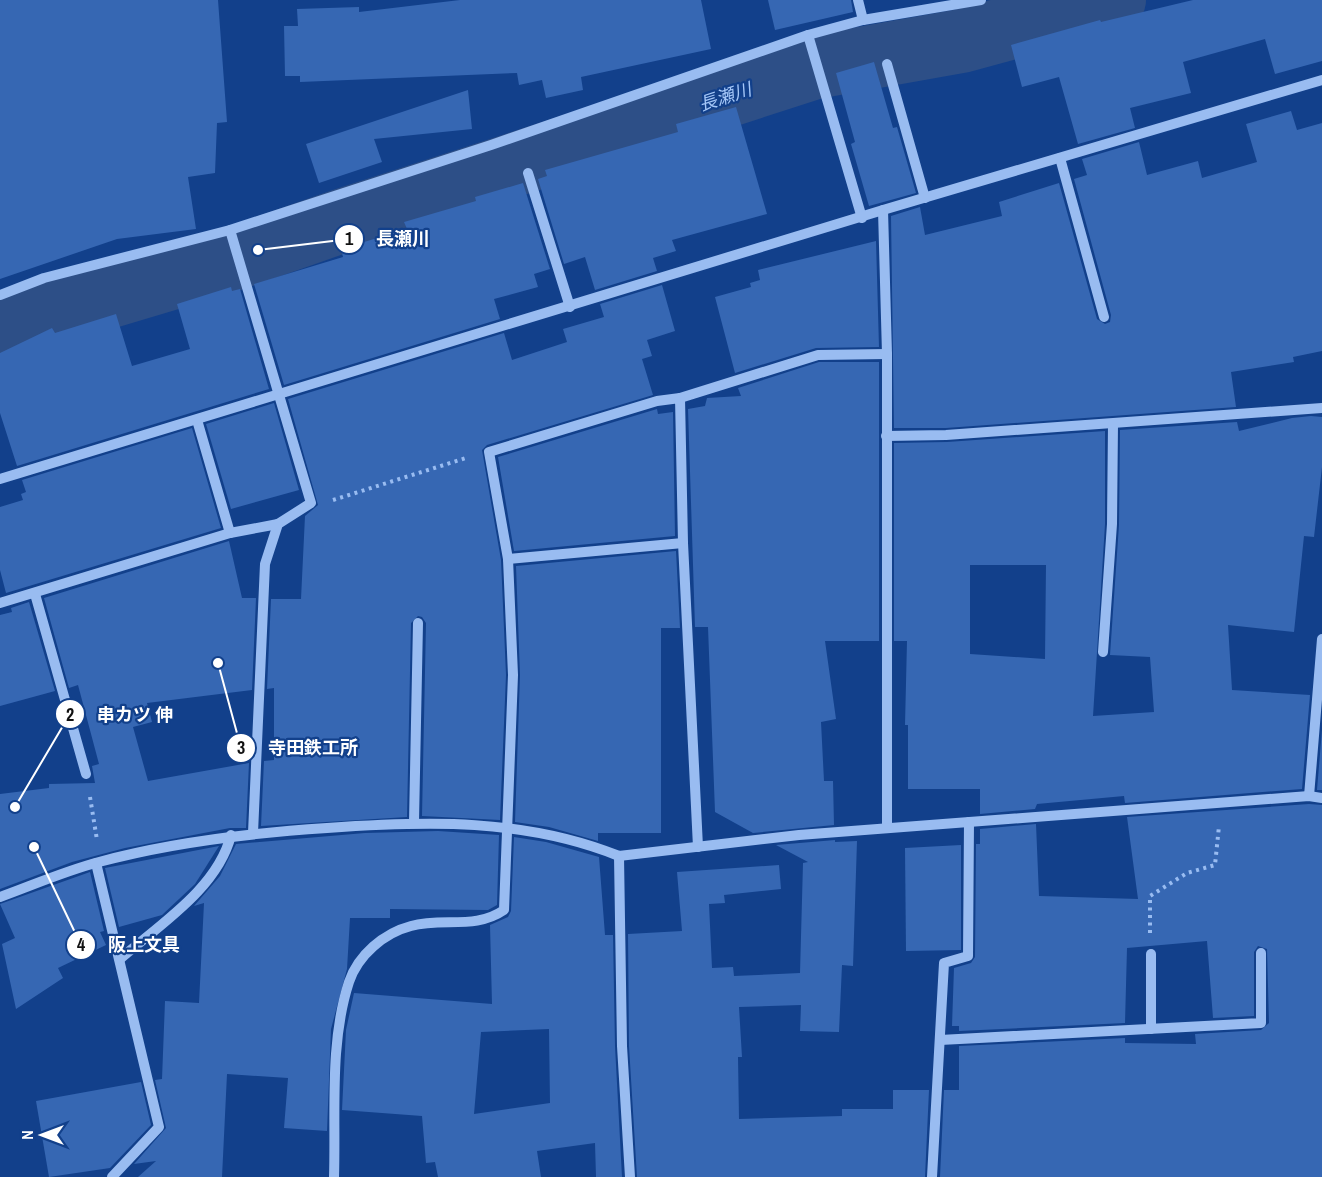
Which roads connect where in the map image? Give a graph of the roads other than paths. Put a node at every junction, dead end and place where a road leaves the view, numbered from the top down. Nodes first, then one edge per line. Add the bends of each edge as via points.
1 (858, 0) edge
2 (981, 0) edge
3 (863, 20) junction
4 (808, 35) junction
5 (887, 64) dead end
6 (1322, 80) edge
7 (1060, 158) junction
8 (528, 174) dead end
9 (925, 198) junction
10 (883, 210) junction
11 (862, 218) junction
12 (230, 230) junction
13 (0, 296) edge
14 (570, 307) junction
15 (1104, 317) dead end
16 (887, 354) junction
17 (281, 395) junction
18 (680, 398) junction
19 (1322, 408) edge
20 (197, 420) junction
21 (1113, 424) junction
22 (886, 436) junction
23 (0, 479) edge
24 (278, 524) junction
25 (230, 533) junction
26 (683, 543) junction
27 (508, 559) junction
28 (35, 594) junction
29 (0, 603) edge
30 (418, 623) dead end
31 (1322, 639) edge
32 (1103, 652) dead end
33 (86, 774) road end
34 (1309, 796) junction
35 (1322, 798) edge
36 (414, 822) junction
37 (969, 822) junction
38 (506, 826) junction
39 (887, 828) junction
40 (253, 833) junction
41 (231, 835) junction
42 (698, 847) junction
43 (619, 856) junction
44 (98, 862) junction
45 (0, 897) edge
46 (1262, 953) dead end
47 (1151, 954) road end
48 (120, 959) junction
49 (1151, 1029) junction
50 (940, 1040) junction
51 (112, 1177) edge
52 (334, 1177) edge
53 (630, 1177) edge
54 (932, 1177) edge

1 - 3 street
2 - 3 street
3 - 4 street
4 - 11 street
4 - 12 street
5 - 9 street
6 - 7 street
7 - 9 street
7 - 15 street
8 - 14 street
9 - 10 street
10 - 11 street
10 - 16 street
11 - 14 street
12 - 13 street via 44,278
12 - 17 street
14 - 17 street
16 - 18 street via 818,355
16 - 22 street
17 - 20 street
17 - 24 street via 311,503
18 - 26 street
18 - 27 street via 657,401 489,452
19 - 21 street
20 - 23 street
20 - 25 street
21 - 22 street
21 - 32 street via 1112,524
22 - 39 street
24 - 25 street
24 - 40 street via 262,579
25 - 28 street
26 - 27 street
26 - 42 street
27 - 38 street via 513,675
28 - 29 street
28 - 33 street
30 - 36 street
31 - 34 street
34 - 35 street
34 - 37 street
36 - 38 street
36 - 40 street
37 - 39 street
37 - 50 street via 968,956 944,963
38 - 43 street via 592,845
38 - 52 street via 504,910 489,919 412,925 393,933 360,961 350,980 337,1054
39 - 42 street
40 - 41 street
41 - 44 street
41 - 48 street via 227,852 199,889
42 - 43 street
43 - 53 street via 622,1046
44 - 45 street
44 - 48 street
46 - 49 street via 1262,1023
47 - 49 street
48 - 51 street via 159,1127
49 - 50 street
50 - 54 street

